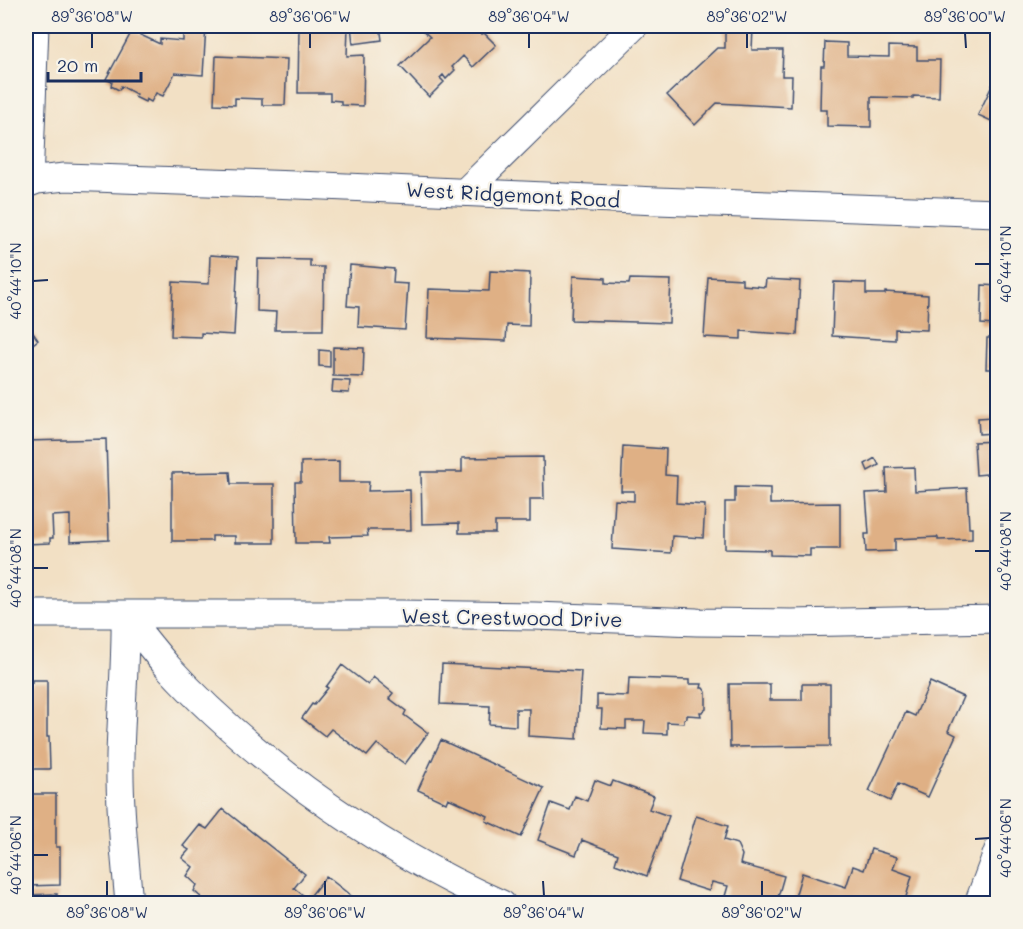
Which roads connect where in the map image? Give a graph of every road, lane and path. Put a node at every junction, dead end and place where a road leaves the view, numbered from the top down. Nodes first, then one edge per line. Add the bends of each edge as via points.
1 (35, 26) edge
2 (634, 26) edge
3 (27, 184) edge
4 (465, 192) junction
5 (998, 213) edge
6 (26, 614) edge
7 (125, 614) junction
8 (998, 619) edge
9 (998, 850) edge
10 (452, 891) edge
11 (129, 903) edge
12 (502, 903) edge
13 (978, 903) edge

1 - 3 street
2 - 4 street
3 - 4 street, West Ridgemont Road via 65,177
4 - 5 street, West Ridgemont Road
6 - 7 street, West Crestwood Drive
7 - 8 street, West Crestwood Drive via 468,615 791,623
7 - 10 street via 169,668 262,756
7 - 11 street via 120,757
9 - 13 street
10 - 12 street

